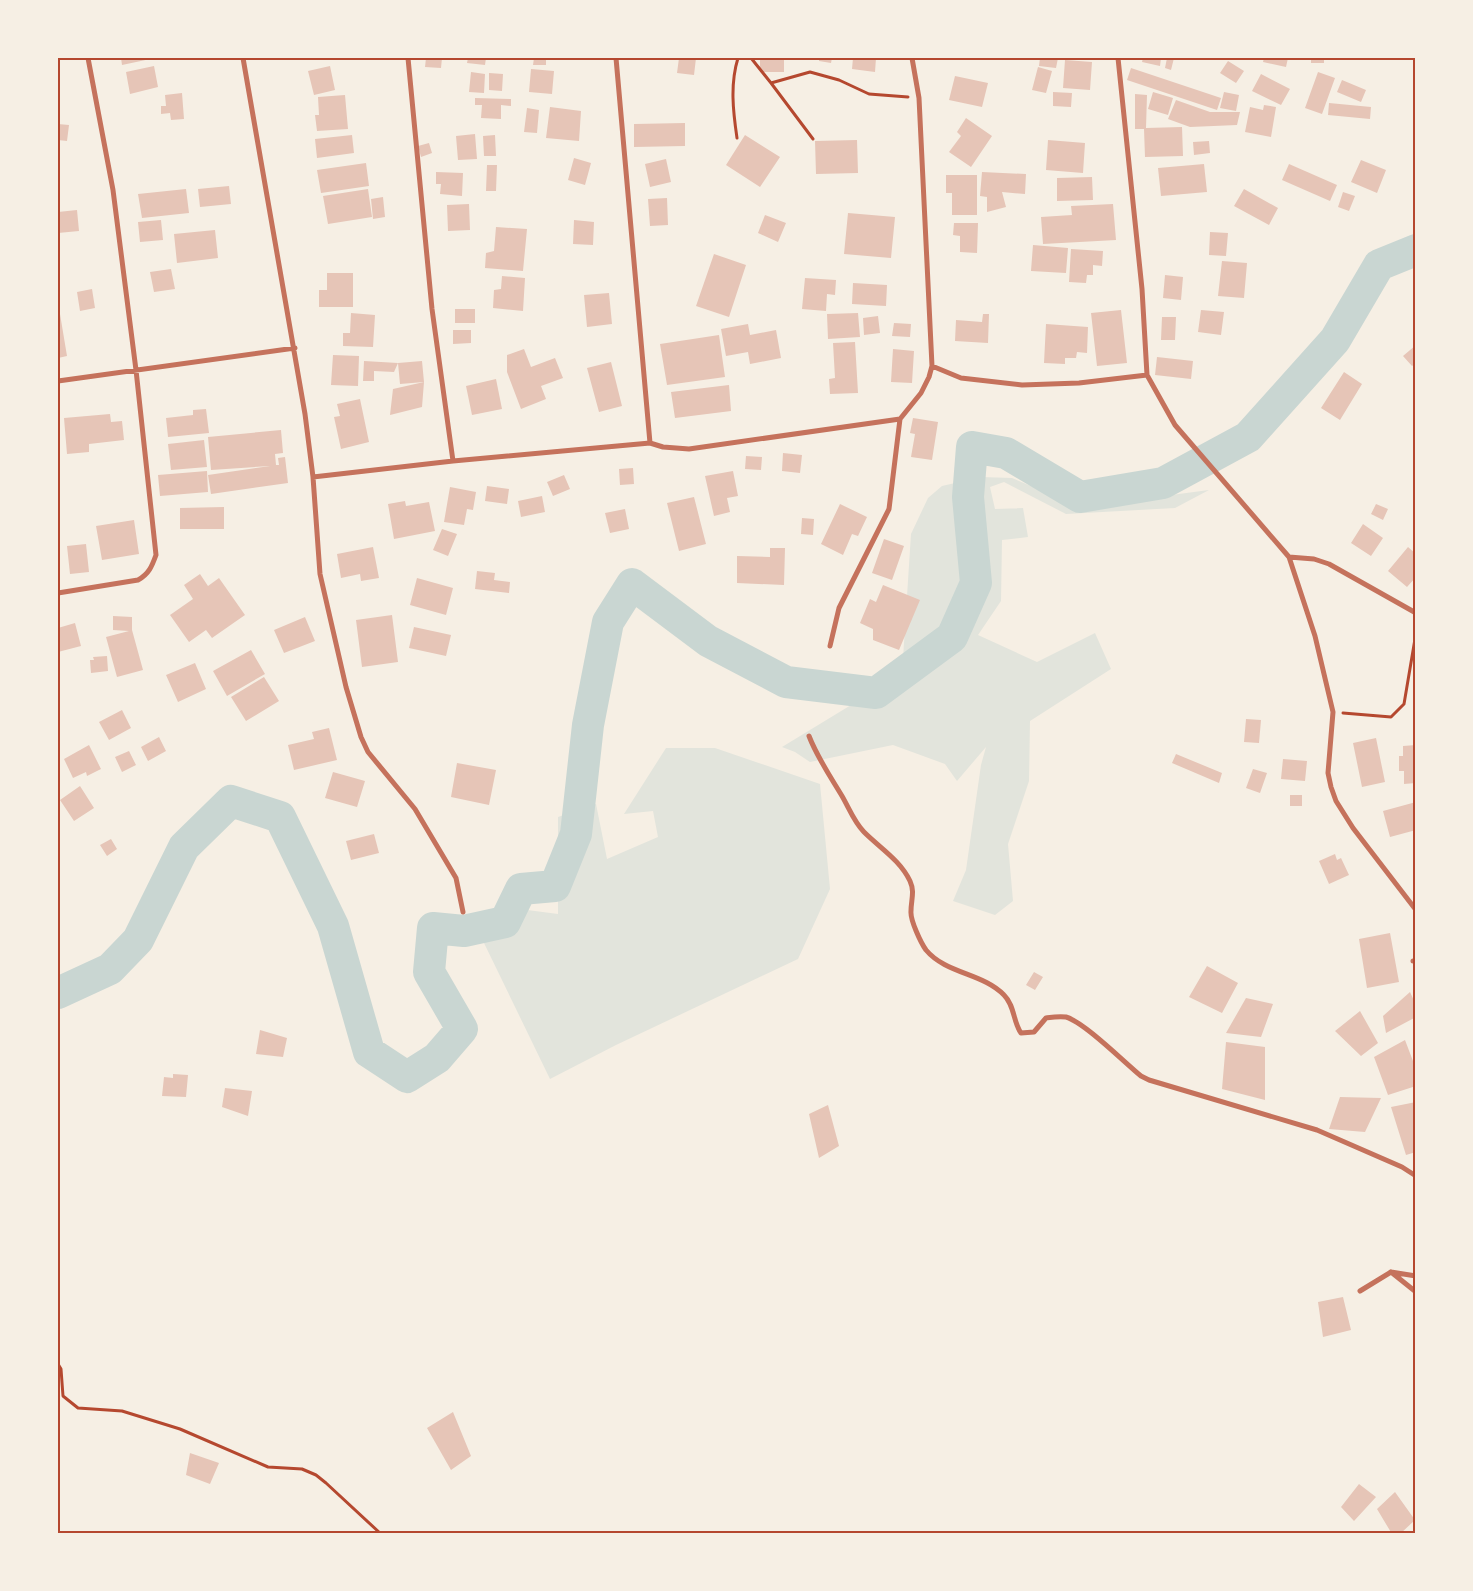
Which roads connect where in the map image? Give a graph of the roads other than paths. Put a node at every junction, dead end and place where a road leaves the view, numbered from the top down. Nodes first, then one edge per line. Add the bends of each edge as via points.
1 (88, 58) edge
2 (243, 58) edge
3 (408, 58) edge
4 (616, 58) edge
5 (912, 58) edge
6 (1118, 58) edge
7 (295, 348) junction
8 (932, 366) junction
9 (136, 370) junction
10 (1147, 375) junction
11 (58, 381) edge
12 (900, 419) junction
13 (650, 443) junction
14 (453, 462) junction
15 (313, 477) junction
16 (1288, 557) junction
17 (58, 593) edge
18 (1416, 613) edge
19 (830, 646) dead end
20 (809, 736) dead end
21 (1416, 910) edge
22 (463, 912) dead end
23 (1416, 1176) edge
24 (1391, 1272) junction
25 (1416, 1276) edge
26 (1360, 1291) dead end
27 (1416, 1292) edge

1 - 9 street via 113,190
2 - 7 street
3 - 14 street via 432,310
4 - 13 street
5 - 8 street via 919,98
6 - 10 street via 1142,289
7 - 9 street
7 - 15 street
8 - 10 street via 961,378 1022,385 1079,383
8 - 12 street via 921,393
9 - 11 street
9 - 17 street via 156,554 151,569 138,580
10 - 16 street via 1175,426
12 - 13 street via 689,449
12 - 19 street via 889,509 839,608
13 - 14 street
14 - 15 street
15 - 22 street via 318,560 346,687 361,737 368,752 415,808 456,878
16 - 18 street via 1329,564
16 - 21 street via 1315,636 1333,712 1328,773 1336,801
20 - 23 street via 815,752 863,831 901,866 909,880 913,889 911,916 926,950 953,969 992,985 1005,996 1021,1033 1034,1032 1046,1018 1068,1018 1149,1080 1318,1130
24 - 25 street
24 - 26 street
24 - 27 street

